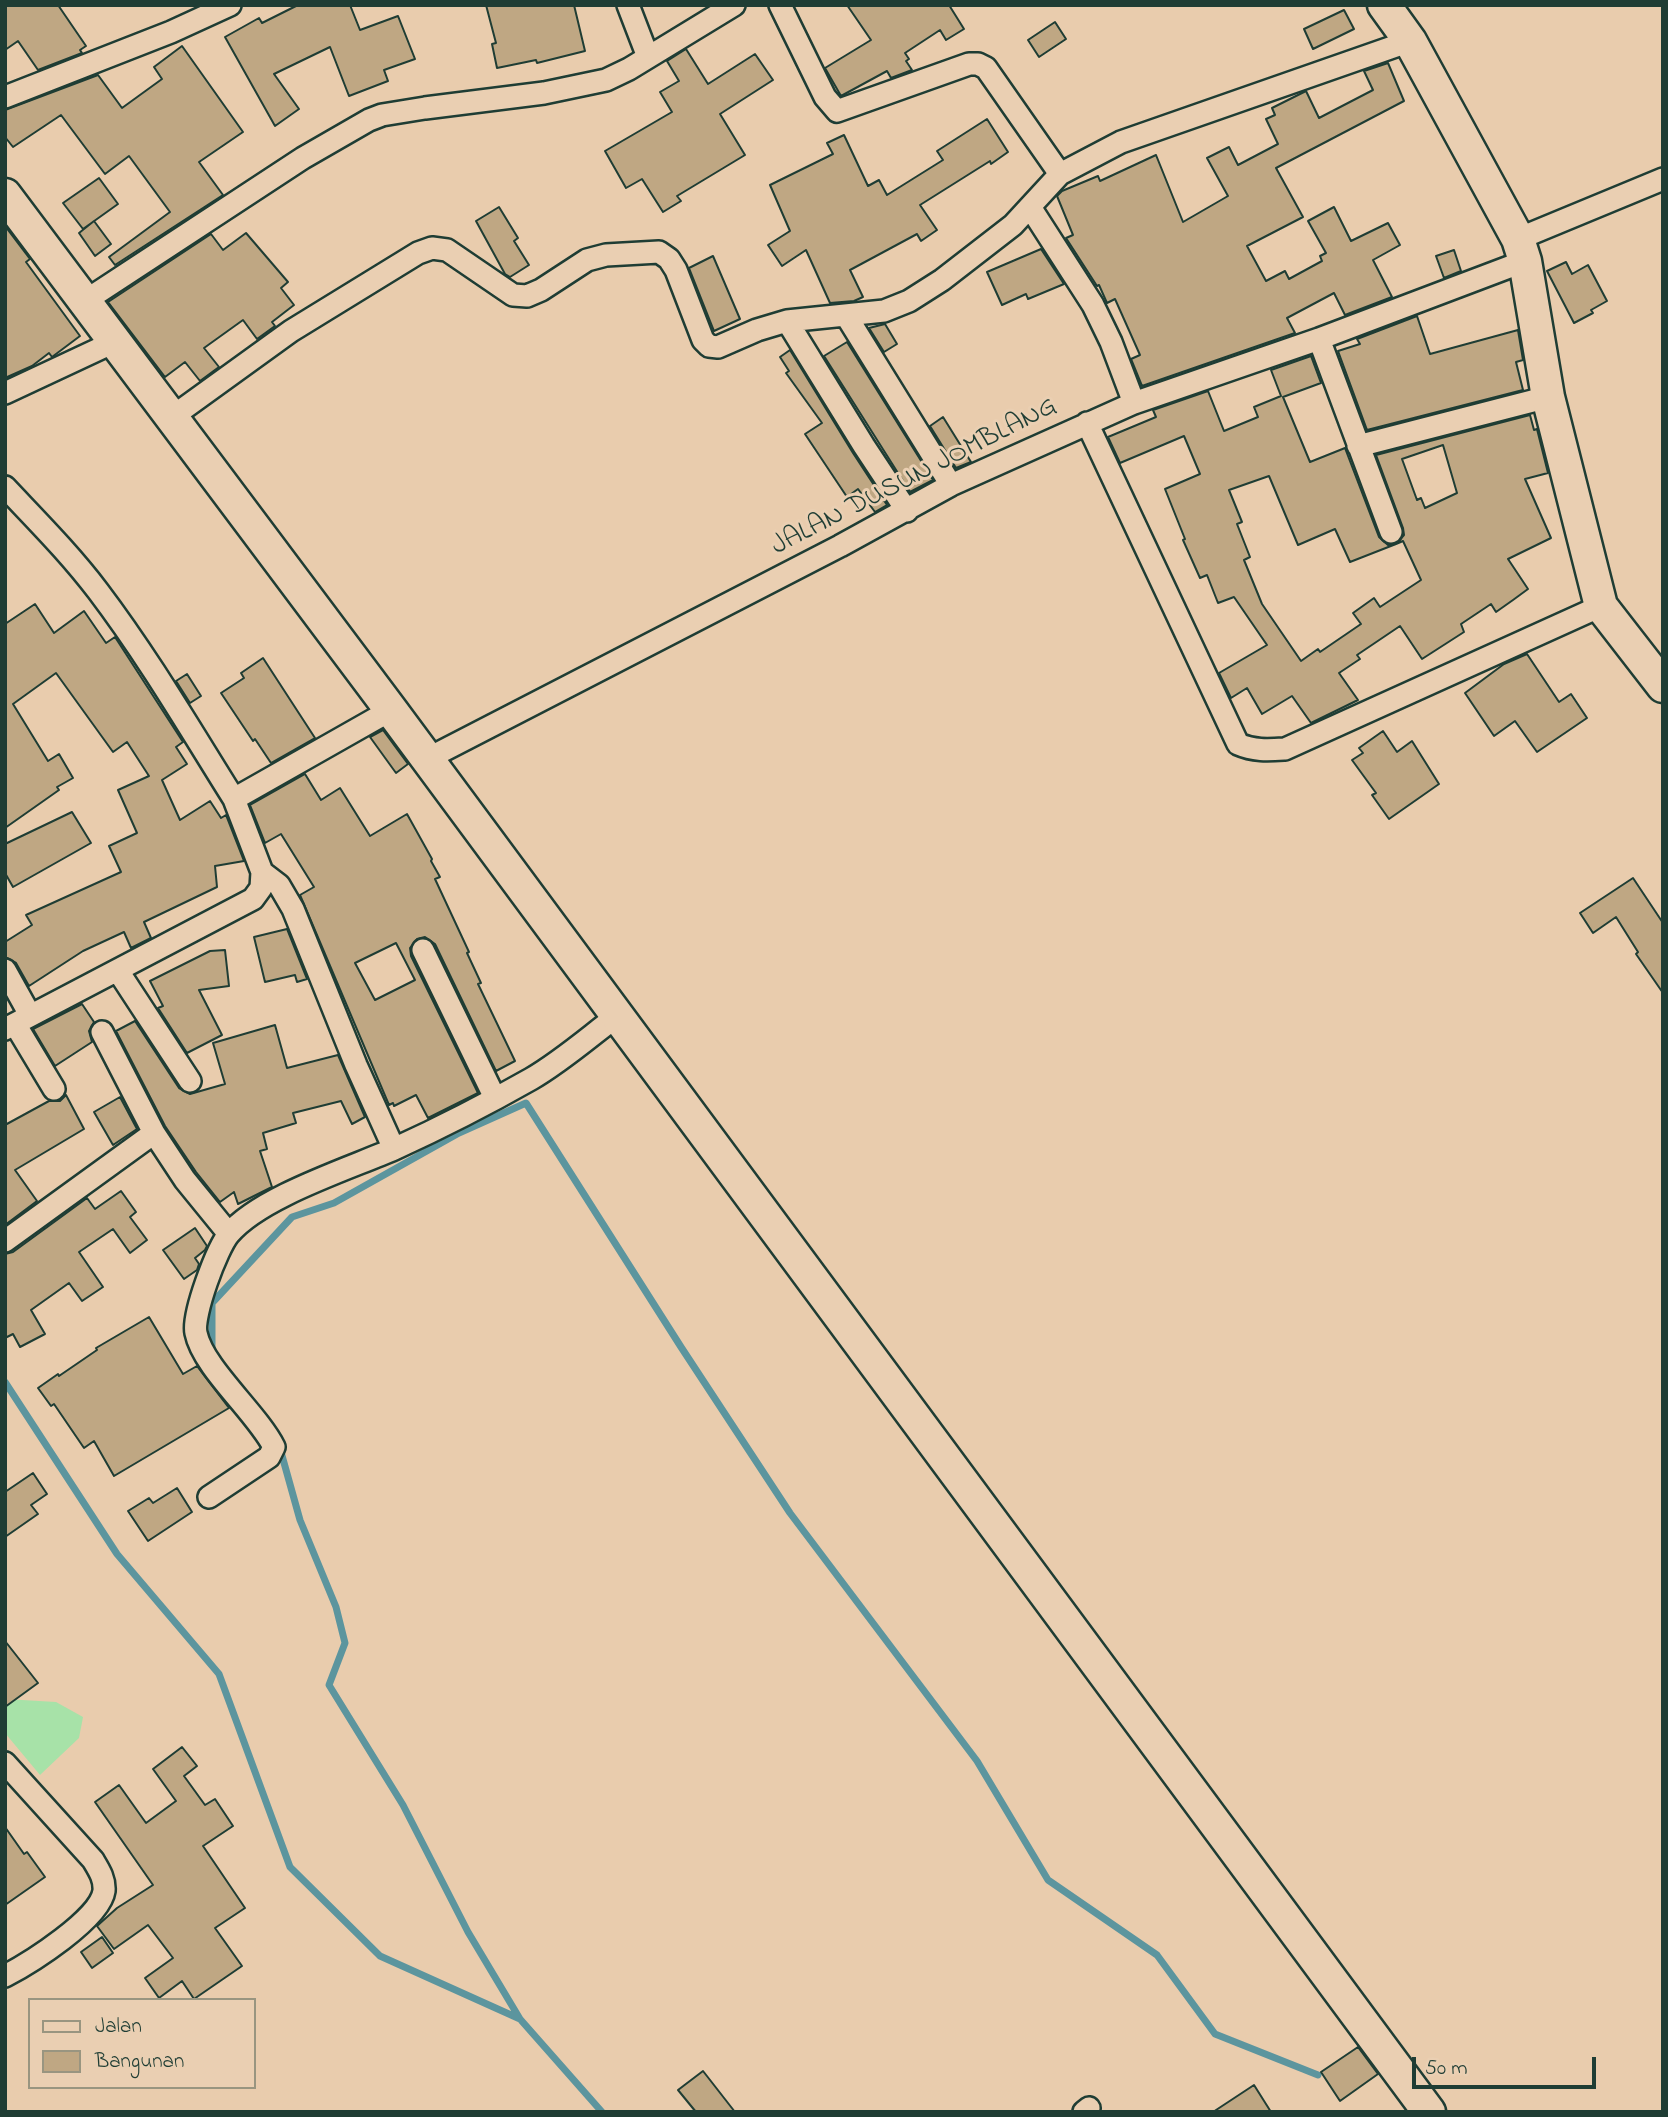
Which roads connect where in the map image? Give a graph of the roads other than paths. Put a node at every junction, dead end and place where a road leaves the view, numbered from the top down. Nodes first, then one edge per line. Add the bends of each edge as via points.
1 (230, 5) edge
2 (628, 5) edge
3 (734, 5) edge
4 (780, 5) edge
5 (1384, 5) edge
6 (1410, 41) junction
7 (648, 57) junction
8 (5, 97) edge
9 (1060, 174) junction
10 (1663, 179) edge
11 (5, 195) edge
12 (1030, 207) junction
13 (1521, 250) junction
14 (85, 301) junction
15 (847, 317) junction
16 (787, 321) junction
17 (1319, 339) junction
18 (114, 342) junction
19 (5, 393) edge
20 (1548, 397) junction
21 (1134, 403) junction
22 (172, 416) junction
23 (1087, 424) junction
24 (1358, 446) junction
25 (951, 485) junction
26 (5, 487) edge
27 (907, 510) junction
28 (1391, 532) dead end
29 (1601, 606) junction
30 (1663, 686) edge
31 (391, 710) junction
32 (427, 759) junction
33 (234, 799) junction
34 (262, 872) junction
35 (424, 950) dead end
36 (5, 971) edge
37 (118, 971) junction
38 (617, 1016) junction
39 (17, 1023) edge
40 (102, 1032) dead end
41 (190, 1081) dead end
42 (54, 1089) dead end
43 (495, 1098) junction
44 (153, 1133) junction
45 (394, 1149) junction
46 (229, 1234) junction
47 (5, 1241) edge
48 (209, 1497) dead end
49 (5, 1763) edge
50 (5, 1976) edge
51 (1429, 2112) edge

1 - 8 street
2 - 7 street
3 - 7 street
4 - 9 street via 825,97 837,111 978,64 986,68
5 - 6 street
6 - 9 street via 1121,142
6 - 13 street
7 - 14 street via 618,75 579,87 369,120
9 - 12 street
10 - 13 street, JALAN DUSUN JOMBLANG
11 - 14 street
12 - 15 street via 1013,225 909,301
12 - 21 street via 1093,305
13 - 17 street, JALAN DUSUN JOMBLANG
13 - 20 street
14 - 18 street
15 - 16 street
15 - 25 street
16 - 22 street via 718,347 709,346 676,270 659,252 587,260 527,296 513,295 447,250 432,248 291,331
16 - 27 street
17 - 21 street, JALAN DUSUN JOMBLANG
17 - 24 street
18 - 19 street
18 - 22 street
20 - 24 street
20 - 29 street
21 - 23 street, JALAN DUSUN JOMBLANG
22 - 31 street
23 - 25 street, JALAN DUSUN JOMBLANG
23 - 29 street via 1238,744 1248,749 1285,749
24 - 28 street
25 - 27 street, JALAN DUSUN JOMBLANG
26 - 33 street via 98,591
27 - 32 street, JALAN DUSUN JOMBLANG
29 - 30 street
31 - 32 street
31 - 33 street
32 - 38 street
33 - 34 street
34 - 37 street via 261,888 253,899
34 - 45 street via 279,885 293,909
35 - 43 street
36 - 39 street
37 - 39 street
37 - 41 street
38 - 43 street via 532,1079
38 - 51 street
39 - 42 street
40 - 44 street
43 - 45 street
44 - 46 street
44 - 47 street
45 - 46 street via 279,1198
46 - 48 street via 195,1317 196,1334 212,1364 274,1447 269,1457
49 - 50 street via 93,1860 104,1890 88,1919

